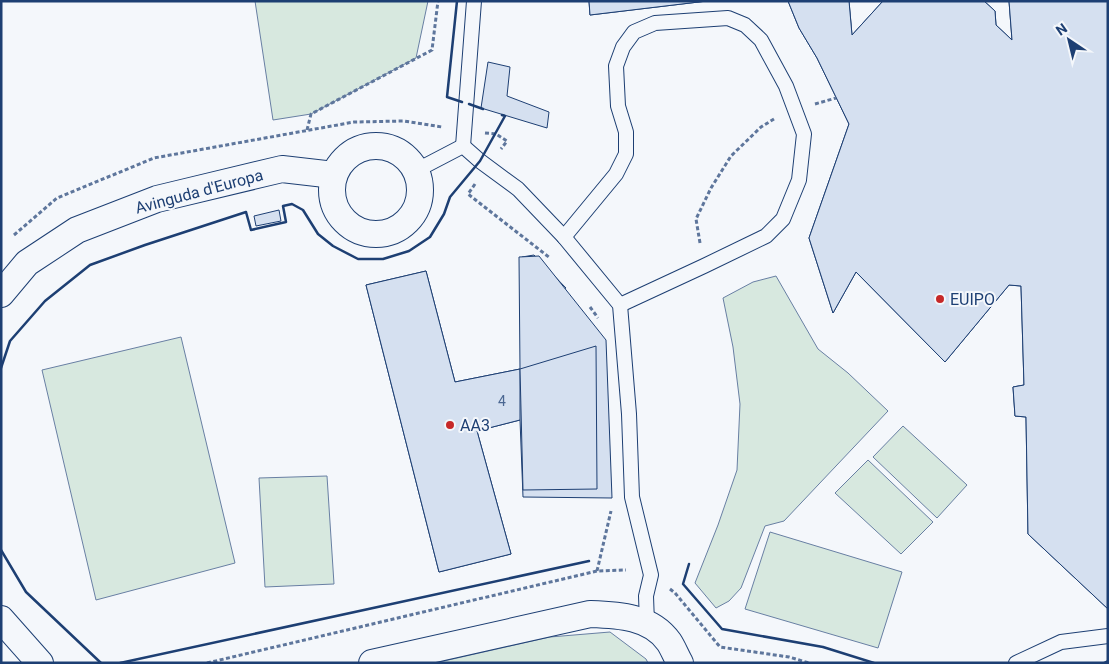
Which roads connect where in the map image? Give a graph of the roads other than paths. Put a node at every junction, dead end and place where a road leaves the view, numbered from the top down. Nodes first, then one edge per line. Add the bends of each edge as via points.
1 (474, 1) edge
2 (463, 146) junction
3 (417, 170) junction
4 (334, 175) junction
5 (564, 237) junction
6 (1, 294) edge
7 (620, 305) junction
8 (1, 619) edge
9 (648, 623) junction
10 (1108, 636) edge
11 (40, 663) edge
12 (372, 663) edge
13 (680, 663) edge
14 (1016, 663) edge

1 - 2 lane
2 - 3 lane
2 - 5 lane via 518,189
3 - 4 street via 403,154 384,146 363,147 345,158
3 - 4 street via 422,194 412,218 392,233 367,235 344,222 332,200
4 - 6 street, Avinguda d'Europa via 282,169 157,199 77,230 27,263
5 - 7 lane
5 - 7 lane via 616,174 626,154 626,132 618,106 616,66 623,47 634,32 655,23 728,18 745,25 761,40 786,86 804,134 799,180 783,219 766,236
7 - 9 lane via 632,497 651,575 646,596
8 - 11 street
9 - 12 street via 621,615 590,614
9 - 13 street via 668,640
10 - 14 lane via 1061,642

